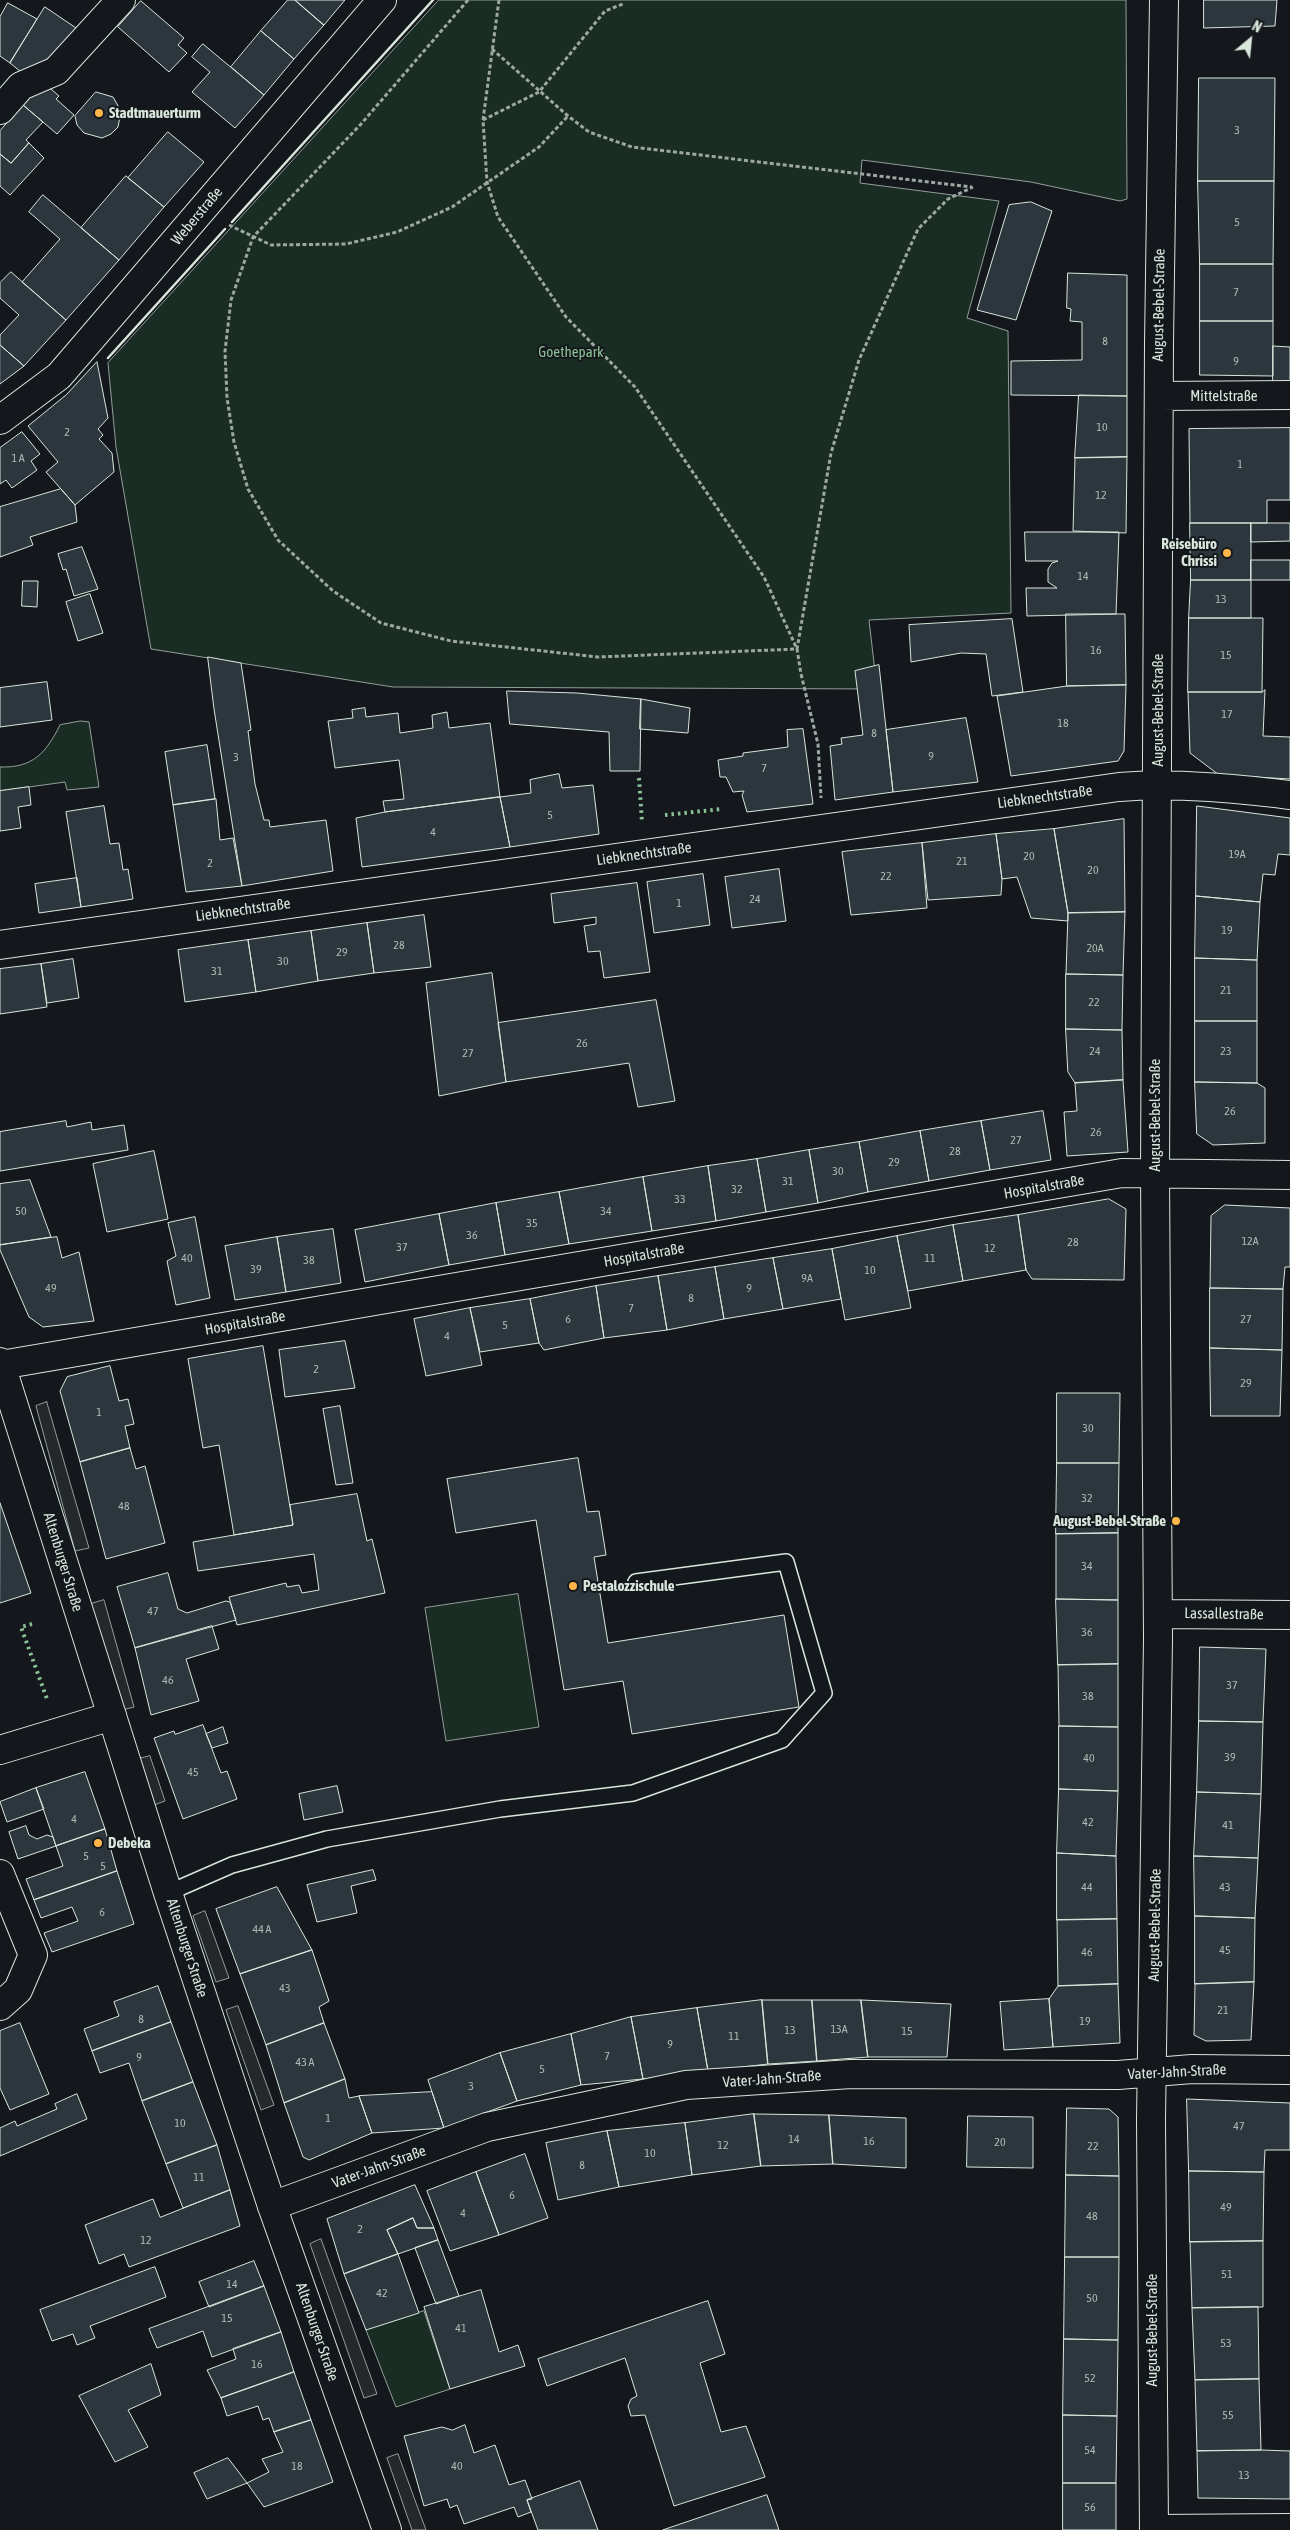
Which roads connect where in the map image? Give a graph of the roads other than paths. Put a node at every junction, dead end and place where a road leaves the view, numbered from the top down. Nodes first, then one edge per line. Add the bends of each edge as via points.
1 (121, 0) edge
2 (382, 0) edge
3 (1164, 0) edge
4 (0, 110) edge
5 (1290, 395) edge
6 (1159, 396) junction
7 (0, 420) edge
8 (1157, 784) junction
9 (1290, 794) edge
10 (0, 944) edge
11 (1155, 1172) junction
12 (1290, 1175) edge
13 (1, 1363) edge
14 (636, 1582) dead end
15 (1158, 1614) junction
16 (1290, 1615) edge
17 (112, 1716) junction
18 (0, 1750) edge
19 (0, 1874) edge
20 (168, 1893) junction
21 (0, 2006) edge
22 (1290, 2070) edge
23 (1152, 2072) junction
24 (272, 2206) junction
25 (1290, 2528) edge
26 (1154, 2529) edge
27 (387, 2530) edge

1 - 4 street via 56,71 22,86
2 - 7 street, Weberstraße via 59,376
3 - 6 street, August-Bebel-Straße
5 - 6 street, Mittelstraße
6 - 8 street, August-Bebel-Straße
8 - 9 street, Liebknechtstraße
8 - 10 street, Liebknechtstraße
8 - 11 street, August-Bebel-Straße
11 - 12 street, Hospitalstraße
11 - 13 street, Hospitalstraße via 1112,1175
11 - 15 street, August-Bebel-Straße
13 - 17 street, Altenburger Straße
14 - 20 lane via 786,1562 824,1693 782,1740 632,1794 500,1809 328,1839 232,1865
15 - 16 street, Lassallestraße
15 - 23 street, August-Bebel-Straße
17 - 18 street
17 - 20 street, Altenburger Straße
19 - 21 street via 33,1955 18,1990
20 - 24 street, Altenburger Straße
22 - 23 street, Vater-Jahn-Straße via 1192,2068
23 - 24 street, Vater-Jahn-Straße via 1118,2075 851,2074 686,2085 487,2127
23 - 26 street, August-Bebel-Straße
24 - 27 street, Altenburger Straße
25 - 26 street

